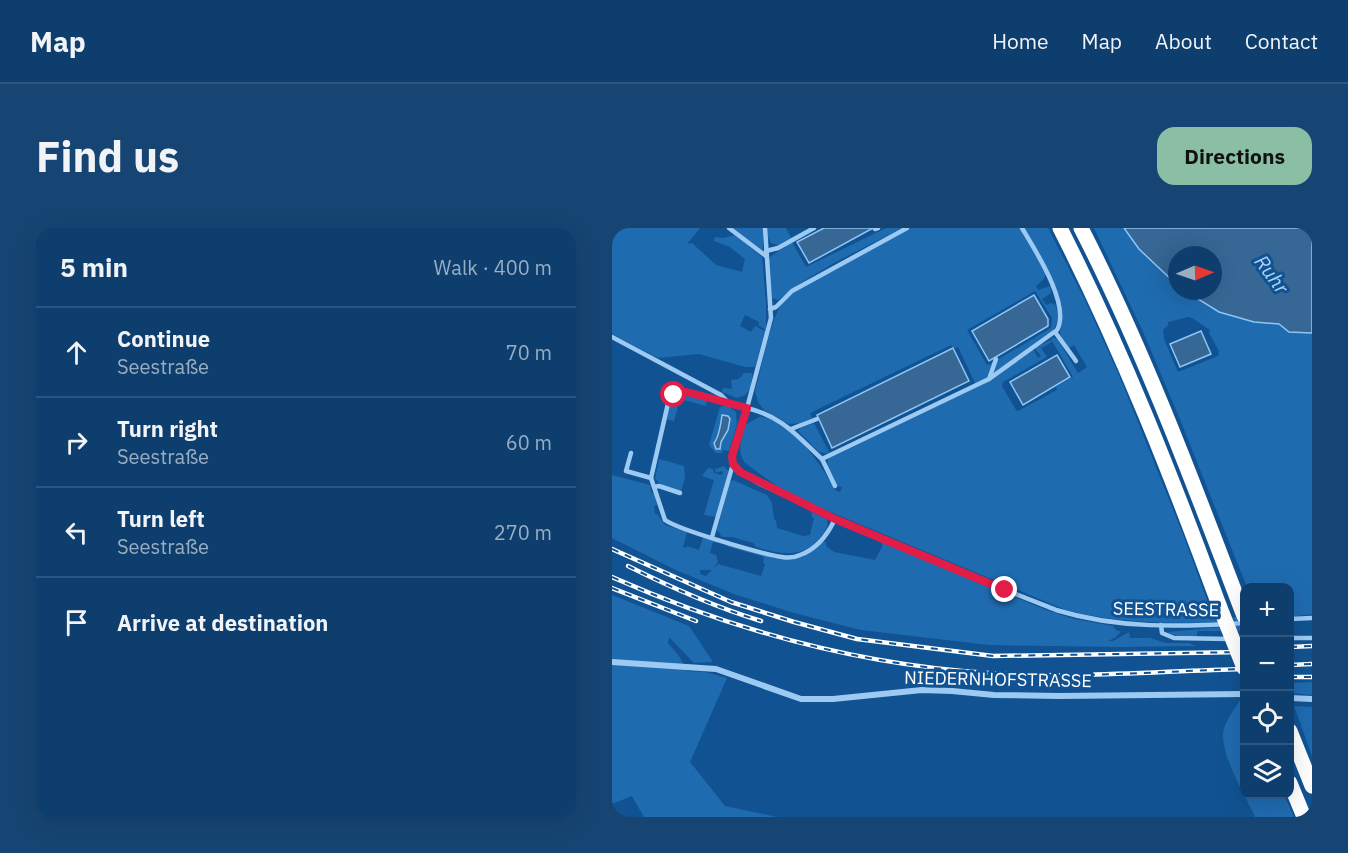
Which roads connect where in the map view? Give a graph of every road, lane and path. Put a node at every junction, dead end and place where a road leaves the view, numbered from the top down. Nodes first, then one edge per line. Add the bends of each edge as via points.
1 (729, 228) edge
2 (765, 228) edge
3 (814, 228) edge
4 (907, 228) edge
5 (1022, 228) edge
6 (1060, 228) edge
7 (1081, 228) edge
8 (766, 254) junction
9 (770, 309) junction
10 (1055, 332) junction
11 (612, 337) edge
12 (996, 359) dead end
13 (1077, 361) dead end
14 (989, 379) junction
15 (729, 403) junction
16 (747, 408) junction
17 (817, 418) dead end
18 (791, 429) junction
19 (631, 453) dead end
20 (822, 459) junction
21 (733, 464) junction
22 (651, 478) junction
23 (835, 486) dead end
24 (654, 487) junction
25 (680, 493) dead end
26 (835, 519) junction
27 (712, 537) junction
28 (1240, 605) edge
29 (1312, 618) edge
30 (1294, 620) edge
31 (1240, 623) edge
32 (1161, 625) junction
33 (1294, 638) edge
34 (1312, 638) edge
35 (1236, 639) dead end
36 (1240, 655) edge
37 (612, 662) edge
38 (1240, 694) edge
39 (1294, 698) edge
40 (1312, 699) edge
41 (1294, 741) edge
42 (1312, 786) edge
43 (1294, 793) edge
44 (1304, 817) edge

1 - 8 lane
2 - 8 lane
3 - 8 lane
4 - 9 lane via 792,291
5 - 10 lane via 1057,299 1060,322
6 - 36 highway, bridge via 1145,412
7 - 28 highway via 1130,330
8 - 9 lane
9 - 16 lane via 769,330
10 - 13 lane
10 - 14 lane
11 - 15 lane via 721,395
12 - 14 lane
14 - 20 lane
15 - 16 lane
15 - 22 lane via 687,392 669,399
16 - 18 lane via 764,412
16 - 21 lane
17 - 18 lane
18 - 20 lane
19 - 22 lane via 626,471
20 - 23 lane
21 - 26 lane, SEESTRASSE via 740,472
21 - 27 lane
22 - 24 lane
24 - 25 lane
24 - 27 lane via 665,520
26 - 27 lane via 818,543 792,557
26 - 32 lane, SEESTRASSE via 1056,610 1104,622
29 - 30 lane
31 - 32 lane, SEESTRASSE
32 - 35 lane via 1162,633 1171,638
33 - 34 lane
37 - 38 street, NIEDERNHOFSTRASSE via 716,669 801,699 922,690 1059,696
39 - 40 street
41 - 42 highway
43 - 44 highway

